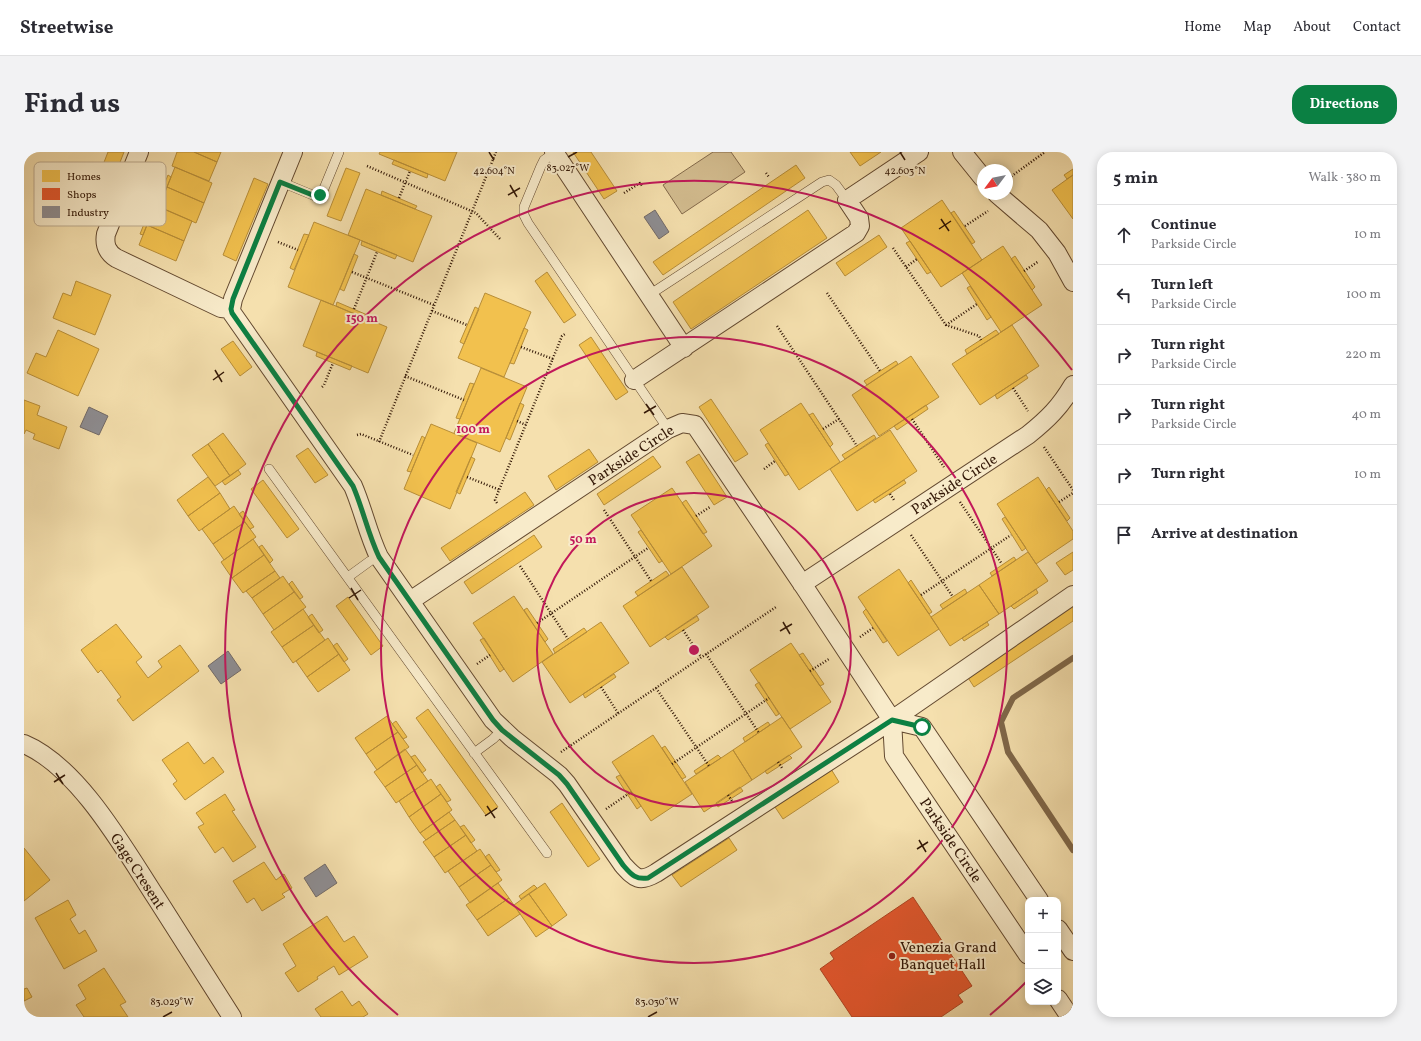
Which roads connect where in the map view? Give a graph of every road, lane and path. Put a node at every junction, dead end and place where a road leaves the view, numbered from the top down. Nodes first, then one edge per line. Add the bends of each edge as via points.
1 (139, 152) edge
2 (293, 152) edge
3 (339, 152) edge
4 (496, 152) edge
5 (554, 152) edge
6 (919, 152) edge
7 (962, 152) edge
8 (1045, 152) edge
9 (1070, 152) edge
10 (1073, 156) edge
11 (135, 162) edge
12 (367, 166) dead end
13 (410, 171) dead end
14 (977, 171) edge
15 (766, 173) dead end
16 (1013, 176) edge
17 (769, 177) dead end
18 (280, 182) junction
19 (405, 182) junction
20 (643, 187) dead end
21 (624, 193) dead end
22 (399, 198) dead end
23 (847, 200) junction
24 (994, 201) edge
25 (472, 211) junction
26 (109, 226) edge
27 (965, 226) dead end
28 (500, 238) dead end
29 (273, 240) dead end
30 (893, 248) dead end
31 (298, 250) dead end
32 (377, 252) dead end
33 (1044, 258) dead end
34 (917, 259) dead end
35 (906, 267) junction
36 (1024, 271) dead end
37 (352, 272) dead end
38 (367, 278) junction
39 (1073, 282) edge
40 (827, 293) dead end
41 (649, 295) junction
42 (977, 304) dead end
43 (434, 305) junction
44 (231, 309) junction
45 (354, 309) dead end
46 (432, 311) junction
47 (467, 325) dead end
48 (946, 325) junction
49 (777, 326) dead end
50 (565, 334) dead end
51 (981, 340) dead end
52 (521, 347) dead end
53 (684, 348) junction
54 (553, 359) junction
55 (333, 363) dead end
56 (880, 371) dead end
57 (405, 376) junction
58 (634, 380) junction
59 (1073, 384) edge
60 (322, 387) dead end
61 (1013, 388) dead end
62 (464, 400) dead end
63 (1031, 416) dead end
64 (839, 419) junction
65 (912, 419) dead end
66 (517, 421) dead end
67 (526, 425) junction
68 (668, 429) junction
69 (823, 429) dead end
70 (357, 435) dead end
71 (379, 442) junction
72 (1042, 444) dead end
73 (857, 446) dead end
74 (414, 455) dead end
75 (775, 461) dead end
76 (764, 469) dead end
77 (269, 470) dead end
78 (948, 472) dead end
79 (467, 477) dead end
80 (500, 490) junction
81 (1073, 490) edge
82 (1073, 493) edge
83 (959, 499) dead end
84 (1059, 502) dead end
85 (497, 503) dead end
86 (710, 506) dead end
87 (604, 510) dead end
88 (696, 516) dead end
89 (909, 532) dead end
90 (1012, 535) dead end
91 (648, 548) dead end
92 (992, 548) junction
93 (379, 557) junction
94 (635, 557) junction
95 (1002, 564) dead end
96 (520, 566) dead end
97 (348, 577) junction
98 (651, 581) dead end
99 (942, 581) junction
100 (802, 584) junction
101 (921, 595) dead end
102 (1073, 595) edge
103 (952, 597) dead end
104 (410, 601) junction
105 (776, 607) dead end
106 (551, 614) junction
107 (538, 623) dead end
108 (873, 628) dead end
109 (683, 630) dead end
110 (858, 638) dead end
111 (568, 639) dead end
112 (706, 654) junction
113 (490, 655) dead end
114 (832, 656) dead end
115 (701, 657) junction
116 (471, 668) dead end
117 (810, 671) dead end
118 (601, 687) dead end
119 (656, 688) junction
120 (769, 698) dead end
121 (618, 714) junction
122 (746, 714) junction
123 (892, 720) junction
124 (502, 730) junction
125 (759, 733) dead end
126 (24, 744) edge
127 (697, 748) junction
128 (474, 753) junction
129 (559, 753) dead end
130 (778, 762) dead end
131 (672, 764) dead end
132 (709, 766) dead end
133 (780, 766) dead end
134 (631, 792) dead end
135 (728, 795) dead end
136 (731, 798) dead end
137 (601, 812) dead end
138 (547, 853) dead end
139 (1037, 897) edge
140 (1061, 933) edge
141 (1025, 951) edge
142 (1073, 951) edge
143 (1061, 1004) edge
144 (232, 1017) edge
145 (1070, 1017) edge

1 - 11 street
2 - 18 street
3 - 18 lane via 320,195 315,196
4 - 25 path
5 - 41 street
5 - 58 lane via 541,166 524,207 524,215
6 - 23 street
7 - 14 street
8 - 16 path
9 - 10 path
12 - 19 path
13 - 19 path
15 - 17 path
18 - 44 street
19 - 22 path
19 - 25 path
20 - 21 path via 640,183
23 - 41 lane via 836,185 829,180 822,182
23 - 53 street via 859,218 860,226 856,233
24 - 27 path
24 - 39 street via 1039,230 1057,253
25 - 28 path
25 - 43 path
26 - 44 street via 105,242 107,250 116,258 221,308
29 - 31 path
30 - 35 path
32 - 38 path
33 - 36 path
34 - 35 path
35 - 48 path
37 - 38 path
38 - 43 path
38 - 45 path
40 - 56 path
41 - 53 street
42 - 48 path
43 - 46 path
44 - 93 street via 234,317 353,486
46 - 47 path
46 - 57 path
48 - 51 path via 979,336
49 - 64 path
50 - 54 path
52 - 54 path
53 - 58 street
54 - 67 path
55 - 60 path
57 - 62 path
57 - 71 path
58 - 68 lane
59 - 100 street, Parkside Circle via 1065,399 1047,420 1028,435
61 - 63 path
64 - 69 path
64 - 73 path
65 - 78 path
66 - 67 path
67 - 80 path
68 - 100 street, Parkside Circle via 682,423 695,425
68 - 104 street, Parkside Circle
70 - 71 path via 361,434
71 - 74 path
72 - 81 path
75 - 76 path
77 - 97 lane
79 - 80 path
80 - 85 path via 495,500
82 - 84 path
83 - 92 path
86 - 88 path
87 - 94 path
89 - 99 path
90 - 92 path
91 - 94 path
92 - 95 path
92 - 99 path
93 - 97 lane
93 - 104 street
94 - 98 path
94 - 106 path
96 - 106 path
97 - 128 lane
99 - 101 path
99 - 103 path
100 - 123 street, Parkside Circle
102 - 123 street
104 - 124 street
105 - 112 path
106 - 107 path
106 - 111 path
108 - 110 path
109 - 115 path
112 - 115 path
112 - 122 path
113 - 116 path
114 - 117 path
115 - 119 path
118 - 121 path
119 - 121 path
119 - 127 path
120 - 122 path
121 - 129 path
122 - 125 path
122 - 127 path
123 - 124 street via 656,873 640,879 633,876 623,865 559,775
123 - 139 street via 922,727
123 - 141 street, Parkside Circle via 894,756
124 - 128 lane
126 - 144 street, Gage Cresent via 62,768 114,833
127 - 131 path
127 - 132 path
128 - 138 lane
130 - 133 path
134 - 137 path
135 - 136 path
140 - 142 street
143 - 145 street

